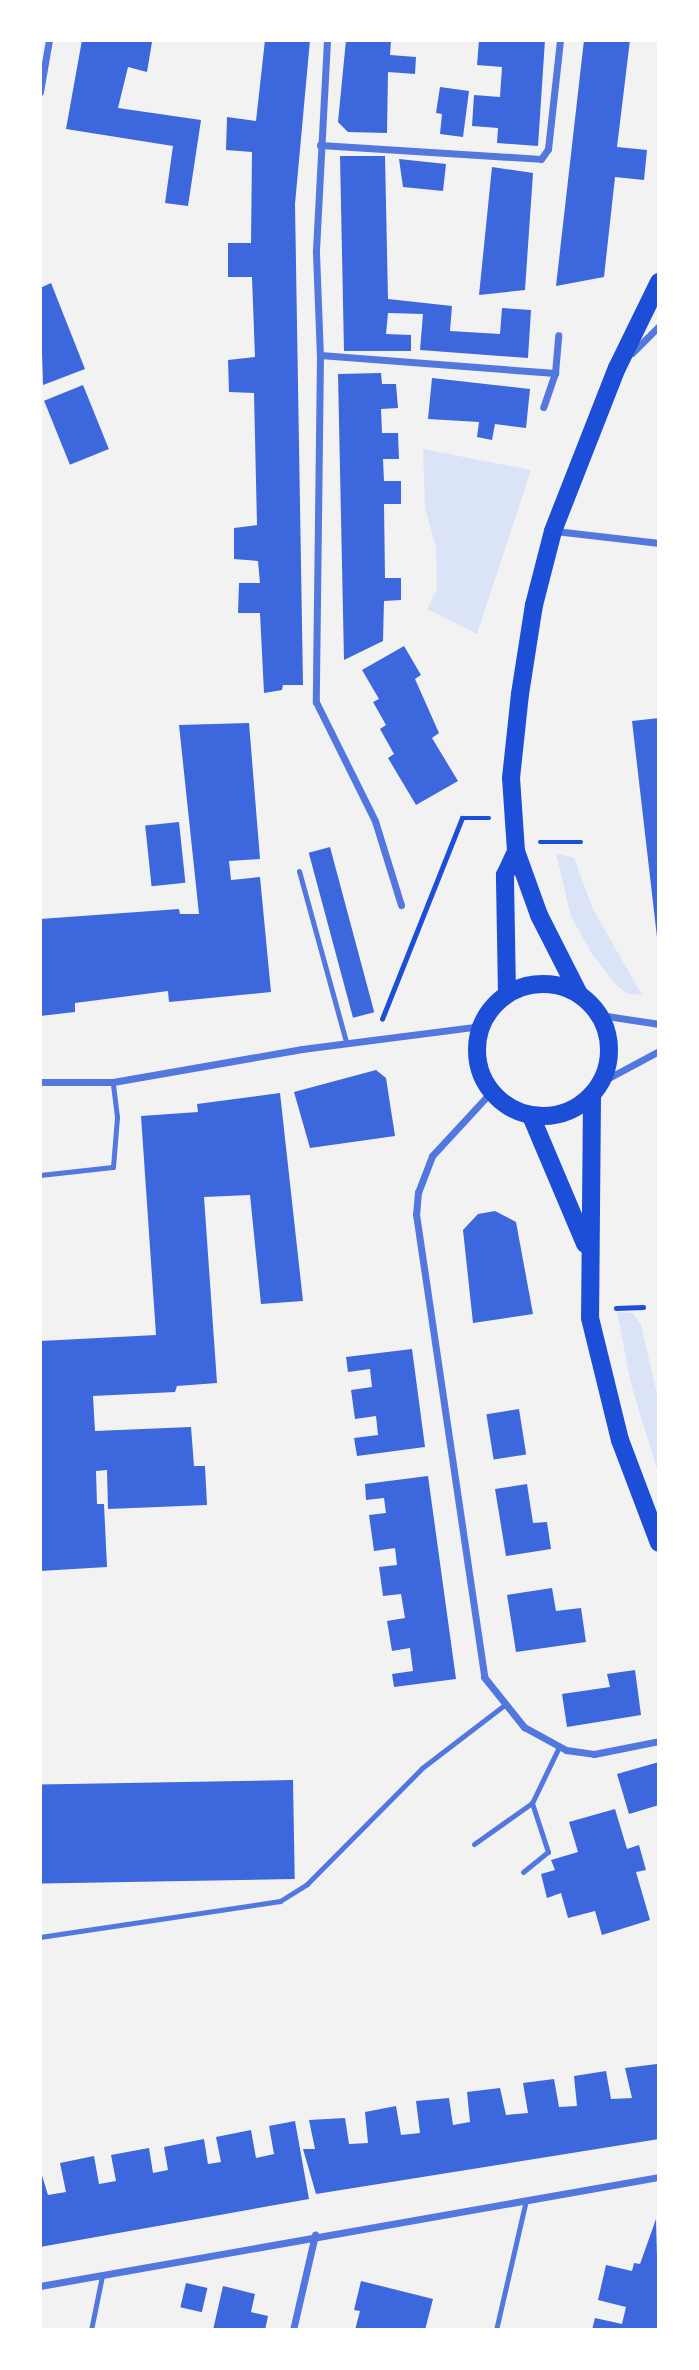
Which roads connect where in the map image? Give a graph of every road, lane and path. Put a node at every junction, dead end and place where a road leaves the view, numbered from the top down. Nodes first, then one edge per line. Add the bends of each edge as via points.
1 (49, 40) edge
2 (327, 40) edge
3 (559, 40) edge
4 (40, 92) edge
5 (320, 145) junction
6 (659, 282) edge
7 (659, 326) edge
8 (558, 335) dead end
9 (320, 355) junction
10 (617, 368) junction
11 (555, 373) junction
12 (543, 407) dead end
13 (553, 531) junction
14 (659, 543) edge
15 (513, 830) junction
16 (516, 851) junction
17 (299, 871) dead end
18 (401, 905) dead end
19 (507, 994) junction
20 (579, 994) junction
21 (600, 1016) junction
22 (659, 1024) edge
23 (481, 1026) junction
24 (374, 1038) junction
25 (346, 1042) junction
26 (659, 1051) edge
27 (603, 1081) junction
28 (40, 1082) edge
29 (113, 1082) junction
30 (491, 1092) junction
31 (592, 1096) junction
32 (531, 1116) junction
33 (40, 1175) edge
34 (588, 1251) junction
35 (659, 1543) edge
36 (503, 1706) junction
37 (659, 1741) edge
38 (559, 1747) junction
39 (531, 1803) junction
40 (474, 1844) dead end
41 (523, 1872) dead end
42 (40, 1937) edge
43 (659, 2177) edge
44 (527, 2197) junction
45 (315, 2235) junction
46 (102, 2276) junction
47 (40, 2286) edge
48 (90, 2330) edge
49 (293, 2330) edge
50 (496, 2330) edge

1 - 4 street
2 - 5 street
3 - 5 street via 548,149 541,159
5 - 9 street via 316,253
6 - 10 main road
7 - 10 street
8 - 11 street
9 - 11 street
9 - 18 street via 316,702 375,821
10 - 13 main road
11 - 12 street
13 - 14 street
13 - 15 main road via 526,644 511,778
15 - 16 main road
15 - 24 path via 503,818 462,818
16 - 19 main road via 505,875
16 - 20 main road via 539,915
17 - 25 lane
19 - 20 main road via 543,984
19 - 23 main road
20 - 21 main road
21 - 22 street
21 - 27 main road via 609,1036
23 - 24 street
23 - 30 main road via 480,1072
24 - 25 street
25 - 29 street
26 - 27 street
27 - 31 main road
28 - 29 street
29 - 33 lane via 117,1117 113,1167
30 - 32 main road
30 - 36 street via 432,1156 418,1192 416,1214 485,1677
31 - 32 main road via 574,1110
31 - 34 main road
32 - 34 main road
34 - 35 main road via 590,1318 620,1440
36 - 38 street via 524,1727
36 - 42 lane via 422,1768 307,1884 280,1901
37 - 38 street via 594,1754
38 - 39 lane
39 - 40 lane
39 - 41 lane via 548,1852
43 - 44 street
44 - 45 street
44 - 50 lane
45 - 46 street
45 - 49 street
46 - 47 street
46 - 48 lane

